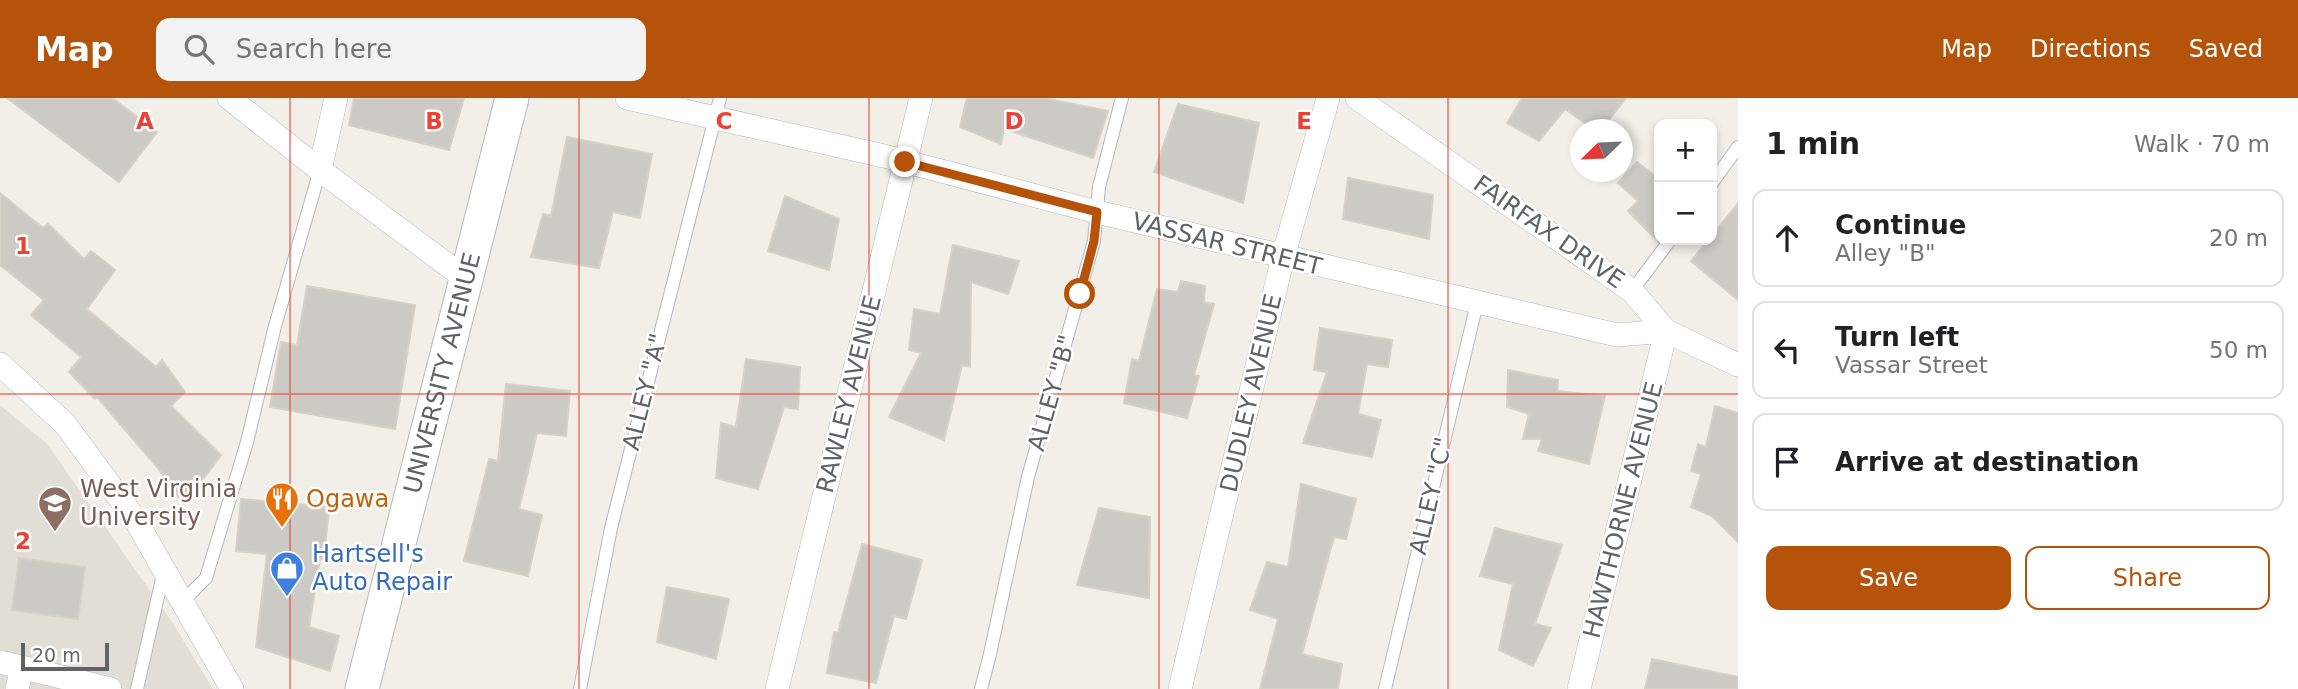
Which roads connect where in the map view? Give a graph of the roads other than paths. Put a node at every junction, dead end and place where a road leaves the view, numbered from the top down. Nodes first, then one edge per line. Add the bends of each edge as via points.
1 (229, 98) edge
2 (336, 98) edge
3 (512, 98) edge
4 (627, 98) edge
5 (921, 98) edge
6 (1122, 98) edge
7 (1328, 98) edge
8 (1357, 98) edge
9 (718, 108) edge
10 (1738, 147) edge
11 (905, 162) junction
12 (320, 170) junction
13 (1713, 182) edge
14 (1097, 212) junction
15 (1666, 245) edge
16 (1283, 257) junction
17 (465, 278) junction
18 (1632, 291) junction
19 (1477, 303) junction
20 (1666, 331) junction
21 (0, 364) edge
22 (1738, 365) edge
23 (164, 568) junction
24 (183, 601) junction
25 (13, 673) edge
26 (110, 689) edge
27 (137, 689) edge
28 (232, 689) edge
29 (362, 689) edge
30 (580, 689) edge
31 (776, 689) edge
32 (981, 689) edge
33 (1180, 689) edge
34 (1385, 689) edge
35 (1580, 689) edge

1 - 12 street
2 - 12 street
3 - 17 street, UNIVERSITY AVENUE
4 - 9 street, VASSAR STREET
5 - 11 street, RAWLEY AVENUE
6 - 14 lane, ALLEY "B"
7 - 16 street, DUDLEY AVENUE
8 - 18 street, FAIRFAX DRIVE
9 - 11 street, VASSAR STREET
9 - 30 lane, ALLEY "A" via 611,528
10 - 13 lane
11 - 14 street, VASSAR STREET
11 - 31 street, RAWLEY AVENUE
12 - 17 street
12 - 24 lane via 210,566 206,578
14 - 16 street, VASSAR STREET
14 - 32 lane, ALLEY "B" via 1094,241 1028,477
15 - 18 lane
16 - 19 street, VASSAR STREET
16 - 33 street, DUDLEY AVENUE
17 - 29 street, UNIVERSITY AVENUE
18 - 20 street, FAIRFAX DRIVE
19 - 20 street, VASSAR STREET via 1616,335
19 - 34 lane, ALLEY "C"
20 - 22 street, FAIRFAX DRIVE
20 - 35 street, HAWTHORNE AVENUE
21 - 23 street via 65,424 135,519
23 - 24 street
23 - 27 lane
24 - 28 street
25 - 26 street

